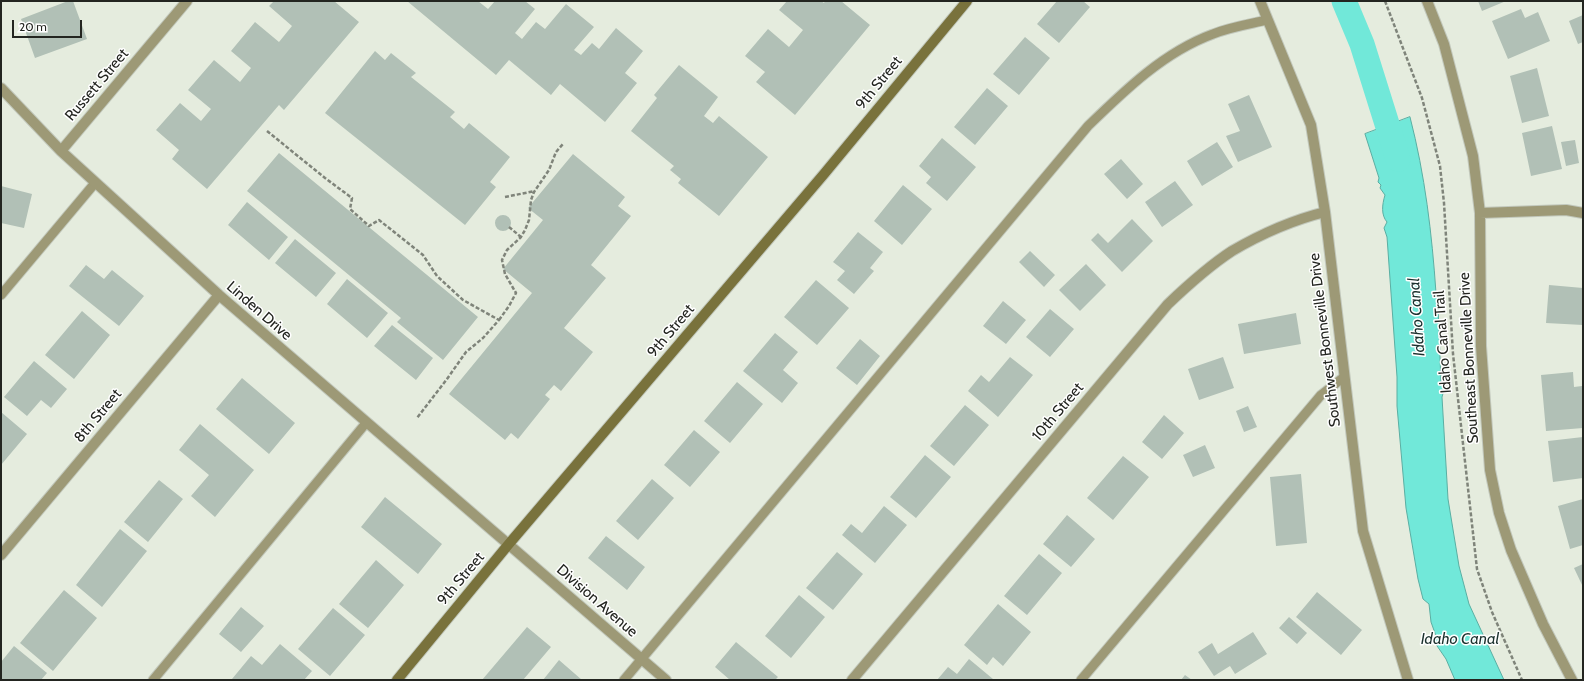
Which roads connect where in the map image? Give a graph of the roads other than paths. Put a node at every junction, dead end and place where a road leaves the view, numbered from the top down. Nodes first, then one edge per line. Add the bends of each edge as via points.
1 (187, 1) edge
2 (966, 1) edge
3 (1260, 1) edge
4 (1427, 1) edge
5 (1267, 20) junction
6 (1, 88) edge
7 (61, 151) junction
8 (95, 183) junction
9 (1325, 212) junction
10 (1480, 213) junction
11 (1583, 213) edge
12 (218, 295) junction
13 (1, 296) edge
14 (1344, 377) junction
15 (366, 423) junction
16 (508, 545) junction
17 (1, 555) edge
18 (642, 660) junction
19 (1407, 679) edge
20 (152, 680) edge
21 (397, 680) edge
22 (624, 680) edge
23 (666, 680) edge
24 (852, 680) edge
25 (1080, 680) edge
26 (1572, 680) edge

1 - 7 street, Russett Street
2 - 16 street, 9th Street via 824,174
3 - 5 street, Southwest Bonneville Drive
4 - 10 street, Southeast Bonneville Drive via 1444,44 1473,156
5 - 9 street, Southwest Bonneville Drive via 1311,125
5 - 18 lane via 1214,33 1181,48 1124,91 1088,126
6 - 7 street, Linden Drive
7 - 8 street, Linden Drive
8 - 12 street, Linden Drive
8 - 13 lane
9 - 14 street, Southwest Bonneville Drive
9 - 24 street, 10th Street via 1299,219 1232,251 1199,275 1168,304
10 - 11 street via 1566,210
10 - 26 street, Southeast Bonneville Drive via 1481,346 1490,470 1499,513 1511,550 1543,624
12 - 15 street, Linden Drive
12 - 17 street, 8th Street
14 - 19 street, Southwest Bonneville Drive via 1363,531
14 - 25 lane via 1320,395
15 - 16 street, Linden Drive
15 - 20 lane
16 - 18 street, Division Avenue
16 - 21 street, 9th Street
18 - 22 lane
18 - 23 street, Division Avenue

